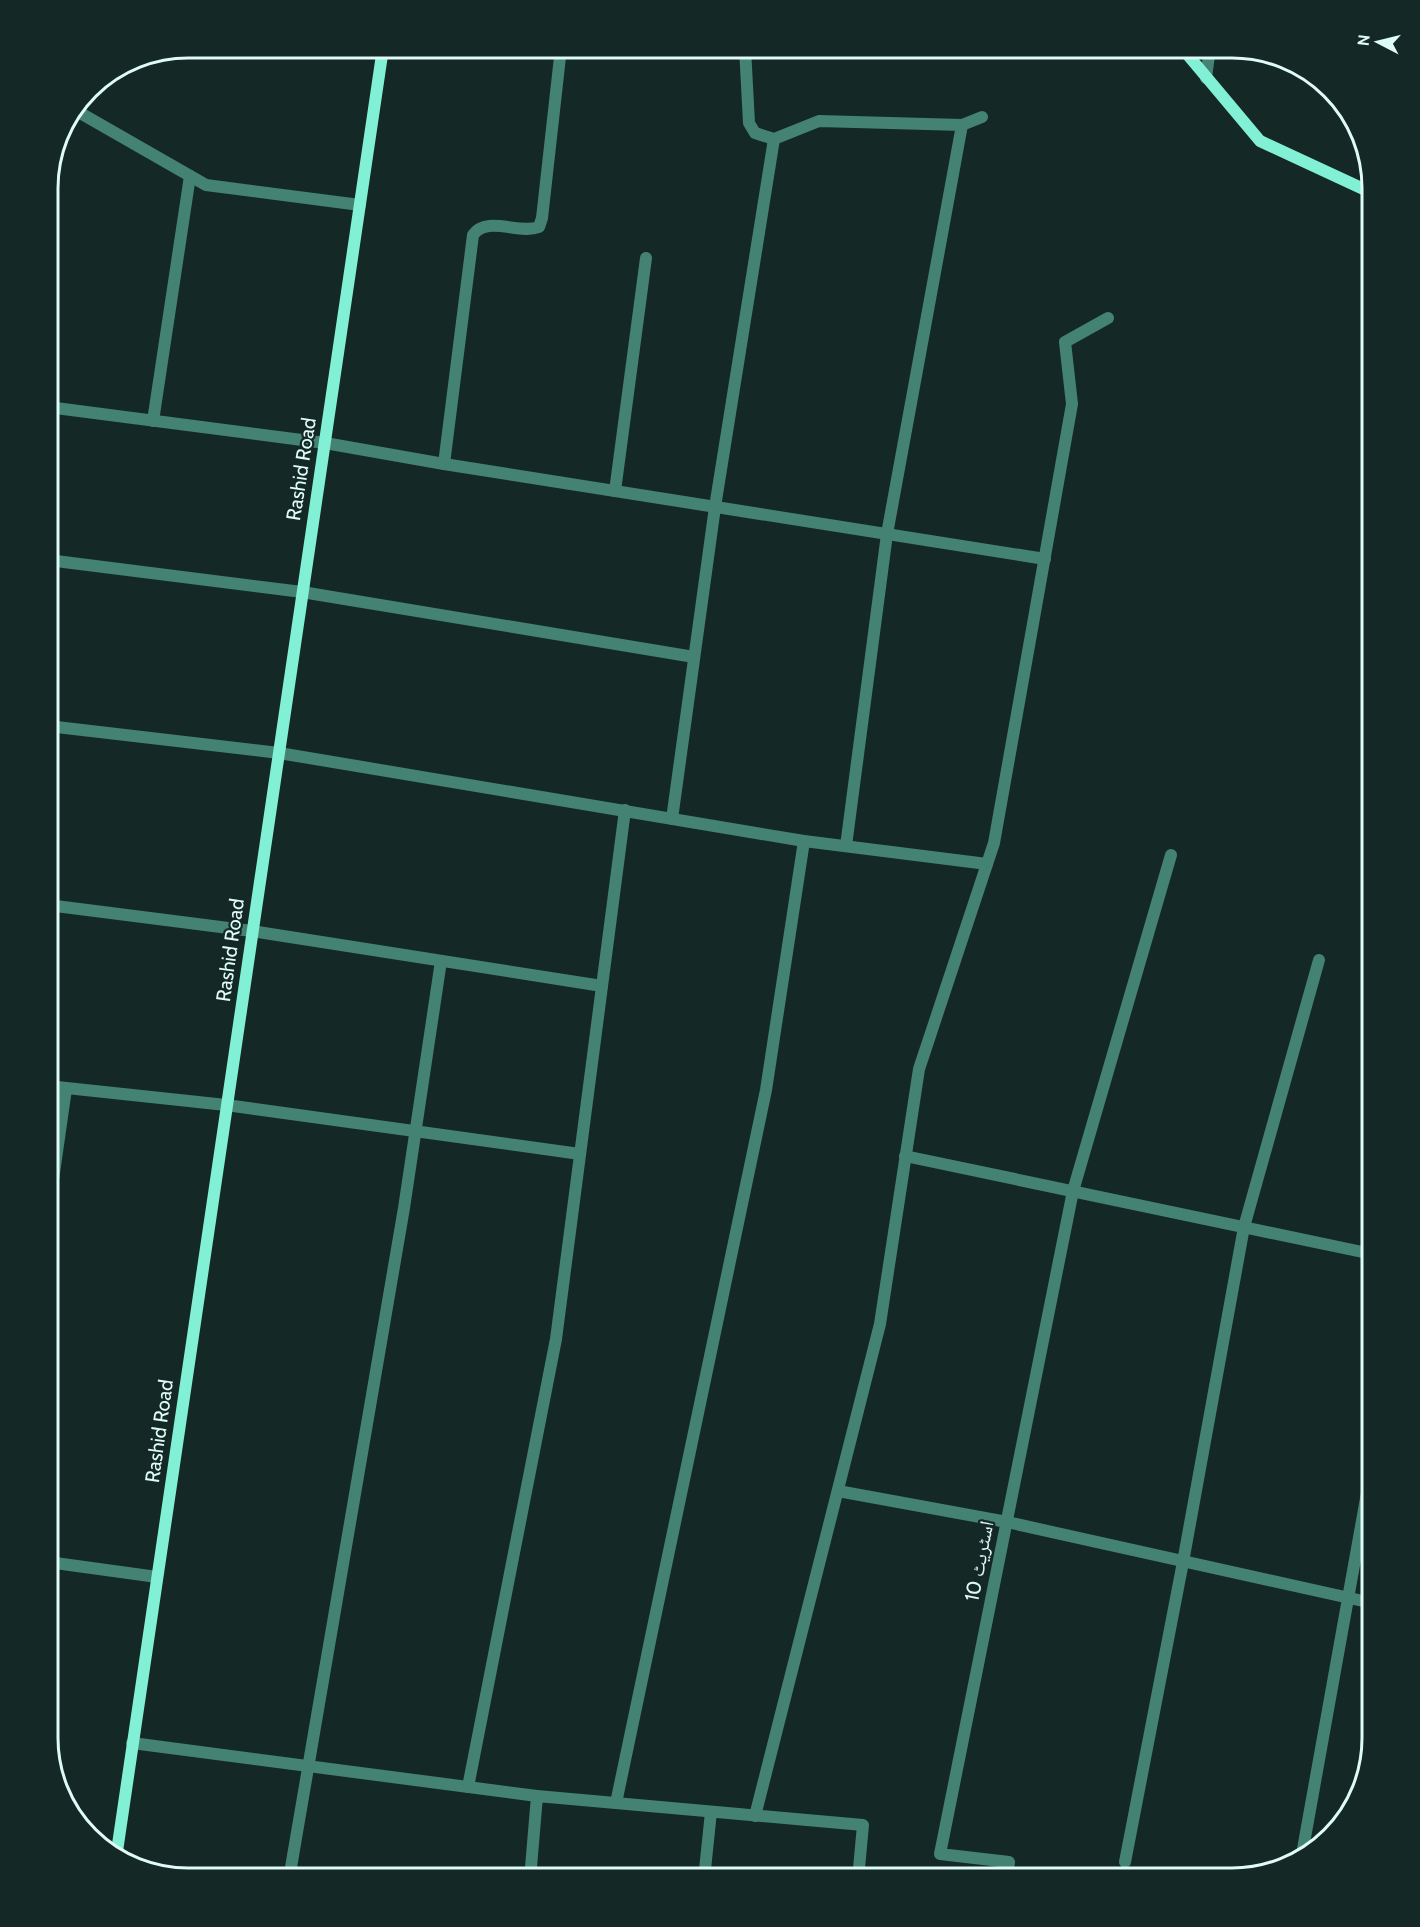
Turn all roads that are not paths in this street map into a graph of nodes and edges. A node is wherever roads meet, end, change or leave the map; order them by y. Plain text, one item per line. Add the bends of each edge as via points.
1 (381, 59) edge
2 (560, 59) edge
3 (746, 59) edge
4 (1191, 59) edge
5 (1209, 59) edge
6 (1206, 78) junction
7 (82, 114) edge
8 (982, 117) dead end
9 (962, 125) junction
10 (774, 139) junction
11 (190, 176) junction
12 (1362, 188) edge
13 (360, 205) junction
14 (646, 258) dead end
15 (1108, 318) dead end
16 (59, 409) edge
17 (153, 422) junction
18 (325, 443) junction
19 (444, 464) junction
20 (615, 491) junction
21 (715, 507) junction
22 (887, 534) junction
23 (1045, 559) junction
24 (59, 561) edge
25 (302, 592) junction
26 (694, 657) junction
27 (59, 727) edge
28 (279, 753) junction
29 (626, 810) junction
30 (672, 819) junction
31 (804, 841) junction
32 (846, 846) junction
33 (1171, 855) dead end
34 (987, 864) junction
35 (59, 906) edge
36 (252, 931) junction
37 (1319, 960) dead end
38 (441, 961) junction
39 (602, 986) junction
40 (58, 1088) edge
41 (66, 1089) junction
42 (226, 1105) junction
43 (416, 1132) junction
44 (58, 1142) edge
45 (580, 1154) junction
46 (905, 1156) junction
47 (1073, 1191) junction
48 (1244, 1227) junction
49 (1362, 1252) edge
50 (838, 1491) junction
51 (1006, 1522) junction
52 (1362, 1523) edge
53 (1183, 1562) junction
54 (58, 1563) edge
55 (157, 1577) junction
56 (1349, 1598) junction
57 (1362, 1601) edge
58 (132, 1743) junction
59 (307, 1765) junction
60 (468, 1787) junction
61 (537, 1796) junction
62 (616, 1803) junction
63 (711, 1812) junction
64 (755, 1816) junction
65 (118, 1847) edge
66 (1303, 1847) edge
67 (1125, 1862) dead end
68 (291, 1868) edge
69 (531, 1868) edge
70 (705, 1868) edge
71 (859, 1869) edge
72 (1008, 1869) edge

1 - 13 main road, Rashid Road
2 - 19 street via 538,227 530,230 486,226 477,228 473,235
3 - 10 street via 749,123 755,133
4 - 6 main road
5 - 6 street
6 - 12 main road via 1260,141
7 - 11 street
8 - 9 street
9 - 10 street via 819,121
9 - 22 street
10 - 21 street
11 - 13 street via 206,186
11 - 17 street
13 - 18 main road, Rashid Road
14 - 20 street
15 - 23 street via 1065,342 1072,404
16 - 17 street
17 - 18 street
18 - 19 street
18 - 25 main road, Rashid Road
19 - 20 street
20 - 21 street
21 - 22 street
21 - 26 street
22 - 23 street
22 - 32 street
23 - 34 street
24 - 25 street
25 - 26 street
25 - 28 main road, Rashid Road
26 - 30 street
27 - 28 street
28 - 29 street
28 - 36 main road, Rashid Road
29 - 30 street
29 - 39 street
30 - 31 street
31 - 32 street
31 - 62 street via 766,1090
32 - 34 street
33 - 47 street, اسٹریٹ 10
34 - 46 street via 919,1069
35 - 36 street
36 - 38 street
36 - 42 main road, Rashid Road
37 - 48 street
38 - 39 street
38 - 43 street
39 - 45 street
40 - 41 street
41 - 42 street
41 - 44 street
42 - 43 street
42 - 55 main road, Rashid Road
43 - 45 street
43 - 59 street
45 - 60 street via 556,1339
46 - 47 street
46 - 50 street via 880,1324
47 - 48 street
47 - 51 street, اسٹریٹ 10
48 - 49 street
48 - 53 street
50 - 51 street
50 - 64 street
51 - 53 street
51 - 72 street, اسٹریٹ 10 via 940,1854 1009,1862
52 - 56 street
53 - 56 street
53 - 67 street
54 - 55 street
55 - 58 main road, Rashid Road
56 - 57 street
56 - 66 street
58 - 59 street
58 - 65 main road, Rashid Road
59 - 60 street
59 - 68 street
60 - 61 street
61 - 62 street
61 - 69 street
62 - 63 street
63 - 64 street
63 - 70 street
64 - 71 street via 863,1825

